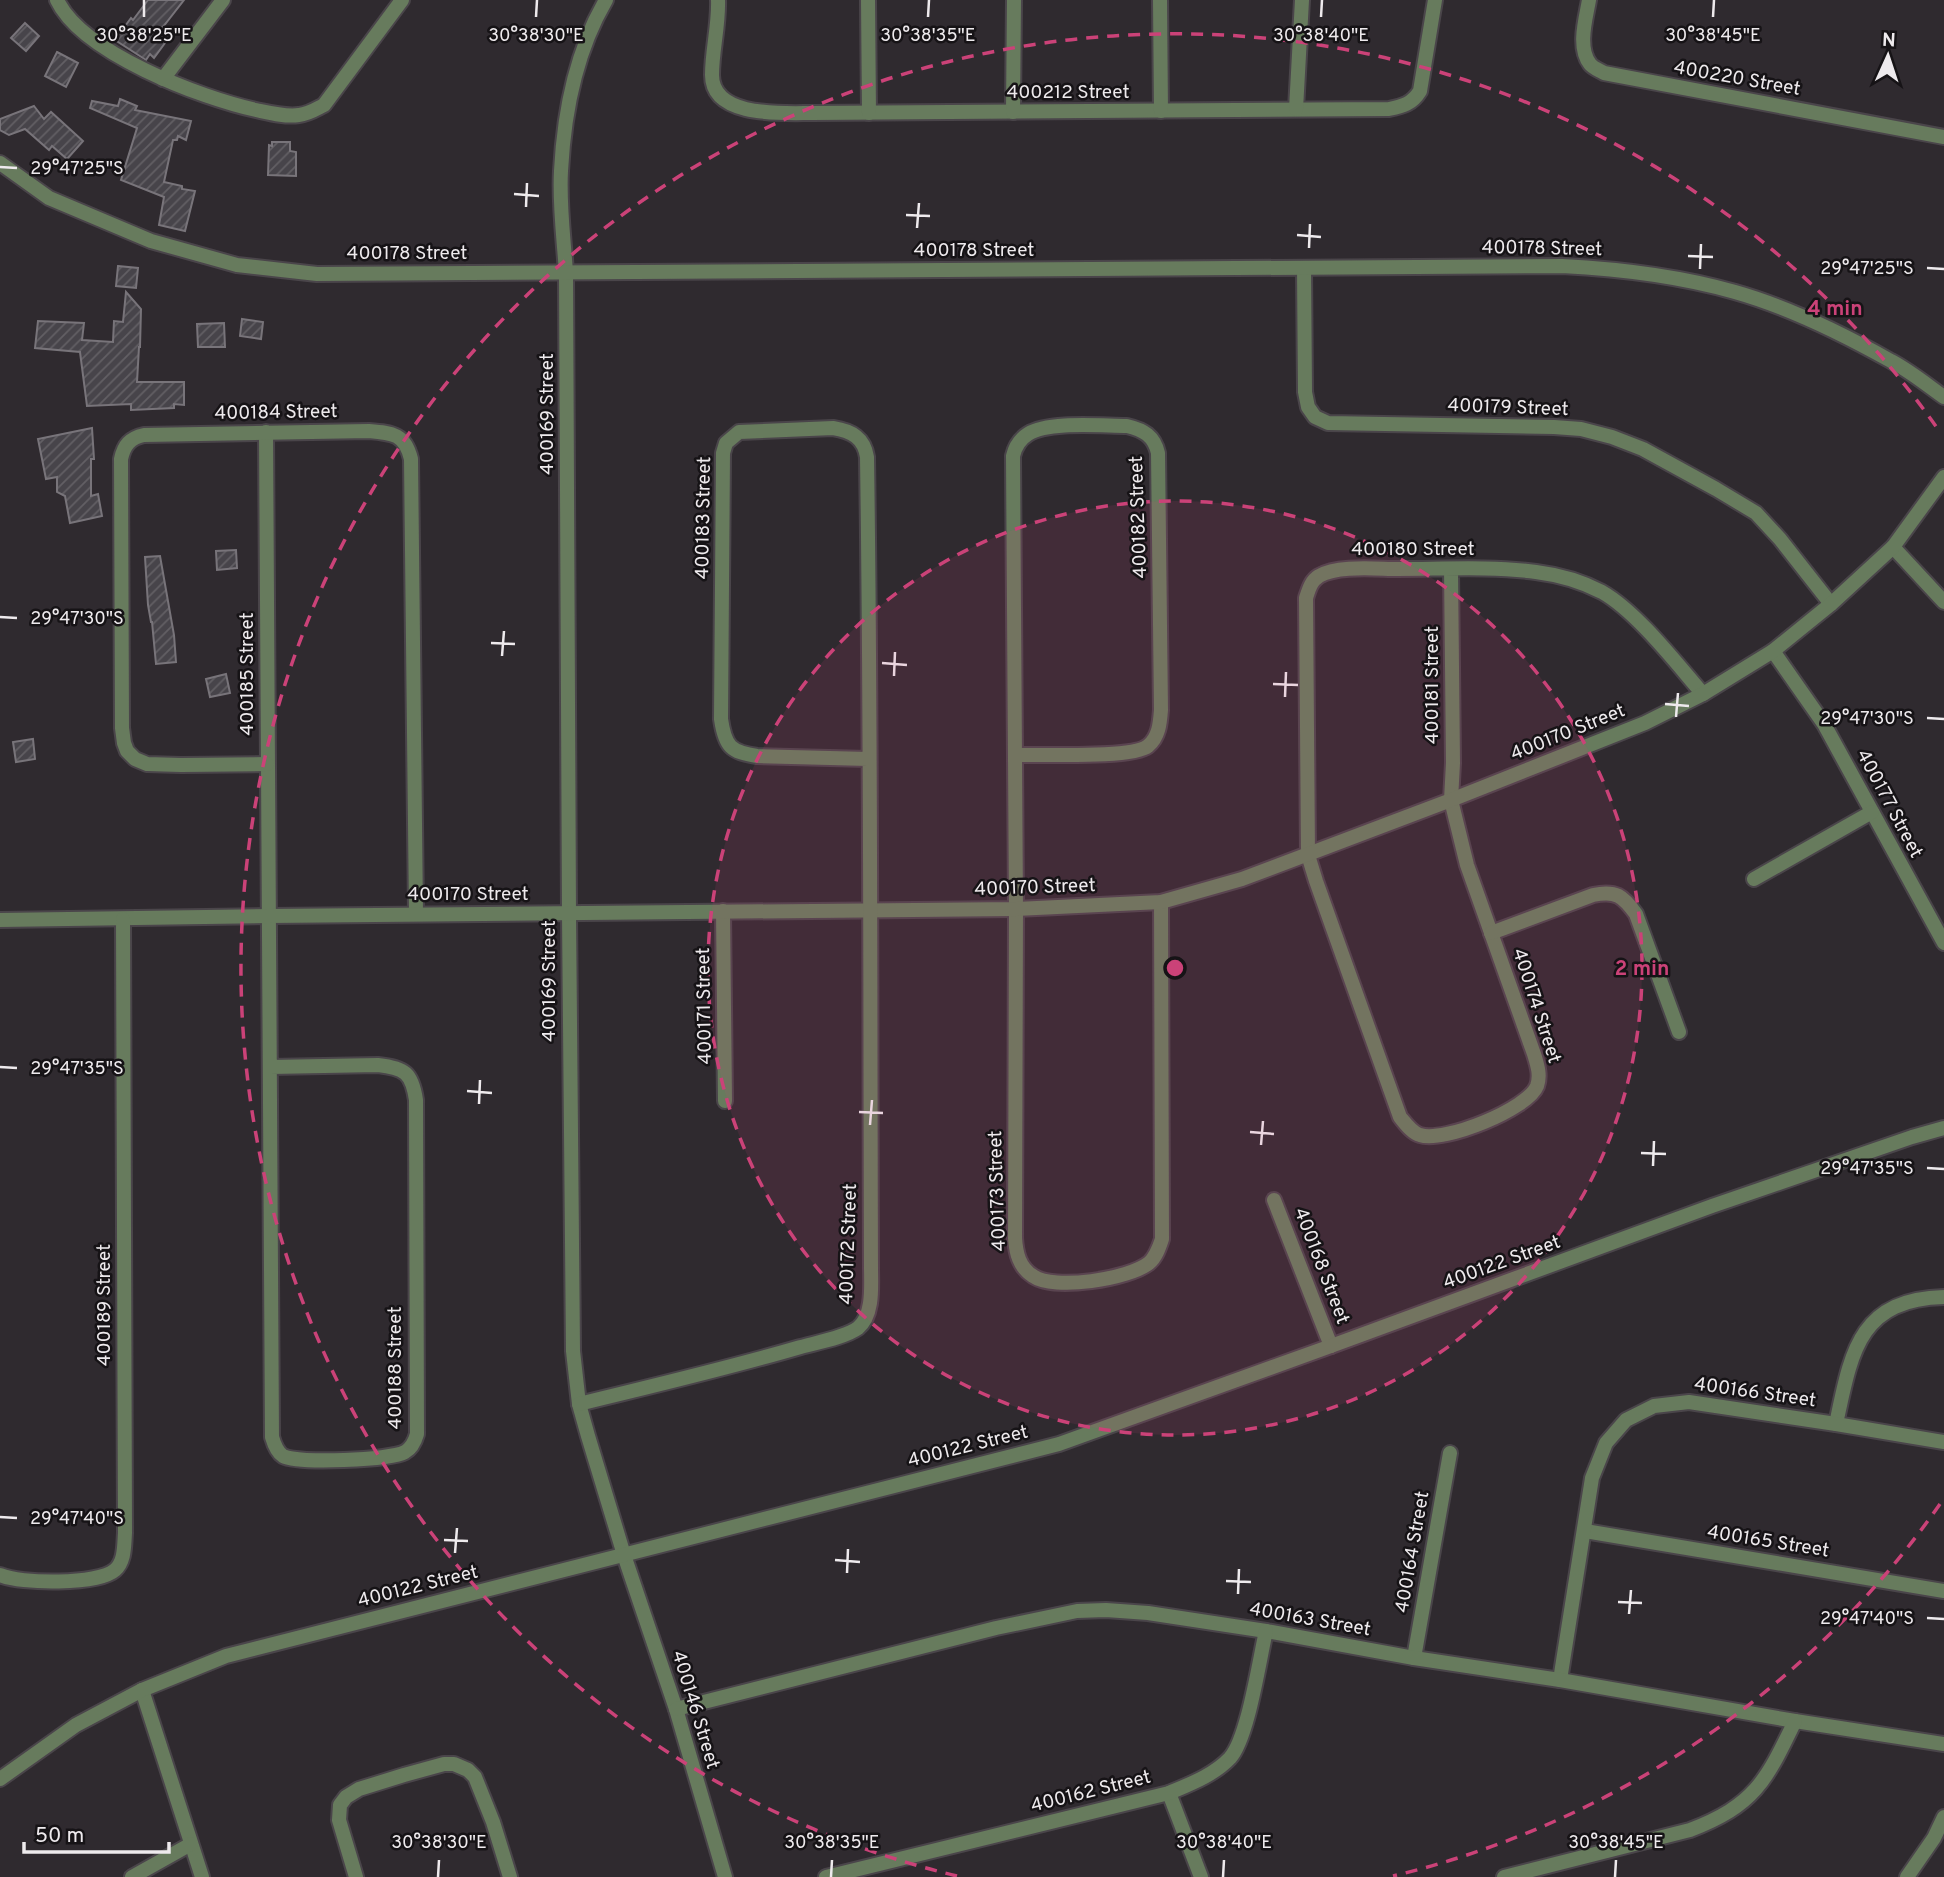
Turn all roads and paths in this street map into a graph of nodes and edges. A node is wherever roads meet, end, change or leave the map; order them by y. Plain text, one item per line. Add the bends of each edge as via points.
1 (57, 0) edge
2 (223, 0) edge
3 (402, 0) edge
4 (606, 0) edge
5 (718, 0) edge
6 (868, 0) edge
7 (1014, 0) edge
8 (1160, 0) edge
9 (1302, 0) edge
10 (1435, 0) edge
11 (1589, 0) edge
12 (163, 79) junction
13 (1296, 109) junction
14 (1161, 111) junction
15 (1013, 112) junction
16 (869, 113) junction
17 (1944, 137) edge
18 (0, 163) edge
19 (1304, 268) junction
20 (566, 274) junction
21 (1944, 397) edge
22 (266, 432) junction
23 (1944, 477) edge
24 (1893, 547) junction
25 (1451, 569) junction
26 (1944, 601) edge
27 (1831, 604) junction
28 (1773, 651) junction
29 (1703, 694) junction
30 (1016, 755) junction
31 (868, 759) junction
32 (267, 764) junction
33 (1451, 800) junction
34 (1872, 813) junction
35 (1308, 855) junction
36 (1754, 879) dead end
37 (1161, 902) junction
38 (1016, 909) junction
39 (723, 911) junction
40 (869, 911) junction
41 (416, 914) junction
42 (569, 914) junction
43 (269, 916) junction
44 (123, 919) junction
45 (0, 920) edge
46 (1491, 933) junction
47 (1944, 943) edge
48 (1679, 1032) dead end
49 (270, 1067) junction
50 (725, 1101) dead end
51 (1944, 1128) edge
52 (1274, 1200) dead end
53 (1944, 1297) edge
54 (1331, 1346) junction
55 (579, 1404) junction
56 (1836, 1424) junction
57 (1944, 1442) edge
58 (1450, 1453) dead end
59 (1585, 1531) junction
60 (624, 1555) junction
61 (0, 1575) edge
62 (1944, 1591) edge
63 (1266, 1632) junction
64 (1414, 1658) junction
65 (1560, 1680) junction
66 (142, 1690) junction
67 (676, 1709) junction
68 (1795, 1721) junction
69 (1944, 1744) edge
70 (0, 1779) edge
71 (1169, 1793) junction
72 (1944, 1817) edge
73 (191, 1844) junction
74 (132, 1877) edge
75 (202, 1877) edge
76 (356, 1877) edge
77 (510, 1877) edge
78 (726, 1877) edge
79 (826, 1877) edge
80 (1201, 1877) edge
81 (1504, 1877) edge
82 (1907, 1877) edge

1 - 12 street via 83,32
2 - 12 street
3 - 12 street via 324,105 312,112 288,115 253,109
4 - 20 street, 400169 Street via 589,33 569,106 561,172
5 - 16 street, 400212 Street via 712,78 722,98 760,112
6 - 16 street
7 - 15 street
8 - 14 street
9 - 13 street
10 - 13 street, 400212 Street via 1415,99 1389,109
11 - 17 street, 400220 Street via 1585,54 1591,66 1604,73
13 - 14 street, 400212 Street
14 - 15 street, 400212 Street
15 - 16 street, 400212 Street
18 - 20 street, 400178 Street via 49,198 151,241 237,265 317,274
19 - 20 street, 400178 Street
19 - 21 street, 400178 Street via 1562,266 1674,278 1737,293 1802,316 1893,361
19 - 27 street, 400179 Street via 1305,392 1315,417 1328,423 1366,425 1554,427 1612,437 1643,449 1756,513
20 - 42 street, 400169 Street
22 - 32 street, 400185 Street
22 - 32 street, 400184 Street via 144,435 134,437 121,459 124,743 135,759 147,764
22 - 41 street, 400184 Street via 369,431 398,436 407,444 411,459
23 - 24 street, 400170 Street
24 - 26 street
24 - 27 street, 400170 Street
25 - 29 street, 400180 Street via 1535,571 1596,589 1637,620
25 - 33 street, 400181 Street
25 - 35 street, 400180 Street via 1341,570 1318,576 1310,585 1306,598
27 - 28 street, 400170 Street
28 - 29 street, 400170 Street
28 - 34 street, 400177 Street via 1824,724
29 - 33 street, 400170 Street via 1645,723
30 - 30 street, 400182 Street via 1015,448 1027,434 1042,428 1139,429 1155,442 1158,453 1160,725 1151,744 1124,754
30 - 38 street, 400182 Street
31 - 31 street, 400183 Street via 865,447 854,434 833,428 739,432 726,443 723,453 723,731 740,753
31 - 40 street, 400183 Street
32 - 43 street, 400185 Street
33 - 35 street, 400170 Street
33 - 46 street, 400174 Street
34 - 36 street
34 - 47 street, 400177 Street
35 - 37 street, 400170 Street
35 - 46 street, 400174 Street via 1400,1117 1420,1135 1434,1136 1483,1123 1529,1098 1537,1087 1536,1061
37 - 38 street, 400170 Street
37 - 38 street, 400173 Street via 1162,1239 1150,1262 1135,1271 1078,1282 1034,1278 1016,1254
38 - 40 street, 400170 Street
39 - 40 street, 400170 Street
39 - 42 street, 400170 Street
39 - 50 street, 400171 Street
40 - 55 street, 400172 Street via 871,1267 866,1318 842,1334
41 - 42 street, 400170 Street
41 - 43 street, 400170 Street
42 - 55 street, 400169 Street via 573,1351
43 - 44 street, 400170 Street
43 - 49 street, 400188 Street
44 - 45 street, 400170 Street
44 - 61 street, 400189 Street via 124,1552 121,1562 106,1576 85,1580 34,1581
46 - 48 street via 1592,895 1618,895 1636,914
49 - 49 street, 400188 Street via 274,1445 283,1456 299,1460 405,1452 416,1434 414,1086 401,1069 378,1065
51 - 54 street, 400122 Street via 1712,1206
52 - 54 street, 400168 Street
53 - 56 street via 1904,1304 1870,1324 1853,1357
54 - 60 street, 400122 Street via 1059,1444
55 - 60 street, 400169 Street
56 - 57 street, 400166 Street
56 - 59 street, 400166 Street via 1689,1402 1654,1406 1626,1420 1606,1443 1592,1478
58 - 64 street, 400164 Street
59 - 62 street, 400165 Street
59 - 65 street, 400166 Street
60 - 66 street, 400122 Street via 226,1656
60 - 67 street, 400146 Street
63 - 64 street, 400163 Street
63 - 67 street, 400163 Street via 1148,1613 1077,1611
63 - 71 street, 400162 Street via 1242,1736 1232,1756 1214,1772
64 - 65 street, 400163 Street
65 - 68 street, 400163 Street
66 - 70 street, 400122 Street via 76,1725
66 - 73 street
67 - 78 street, 400146 Street
68 - 69 street, 400163 Street
68 - 81 street via 1763,1782 1742,1804 1715,1820
71 - 79 street, 400162 Street
71 - 80 street
72 - 82 street
73 - 74 street
73 - 75 street
76 - 77 street via 339,1820 346,1797 393,1778 454,1763 475,1777

